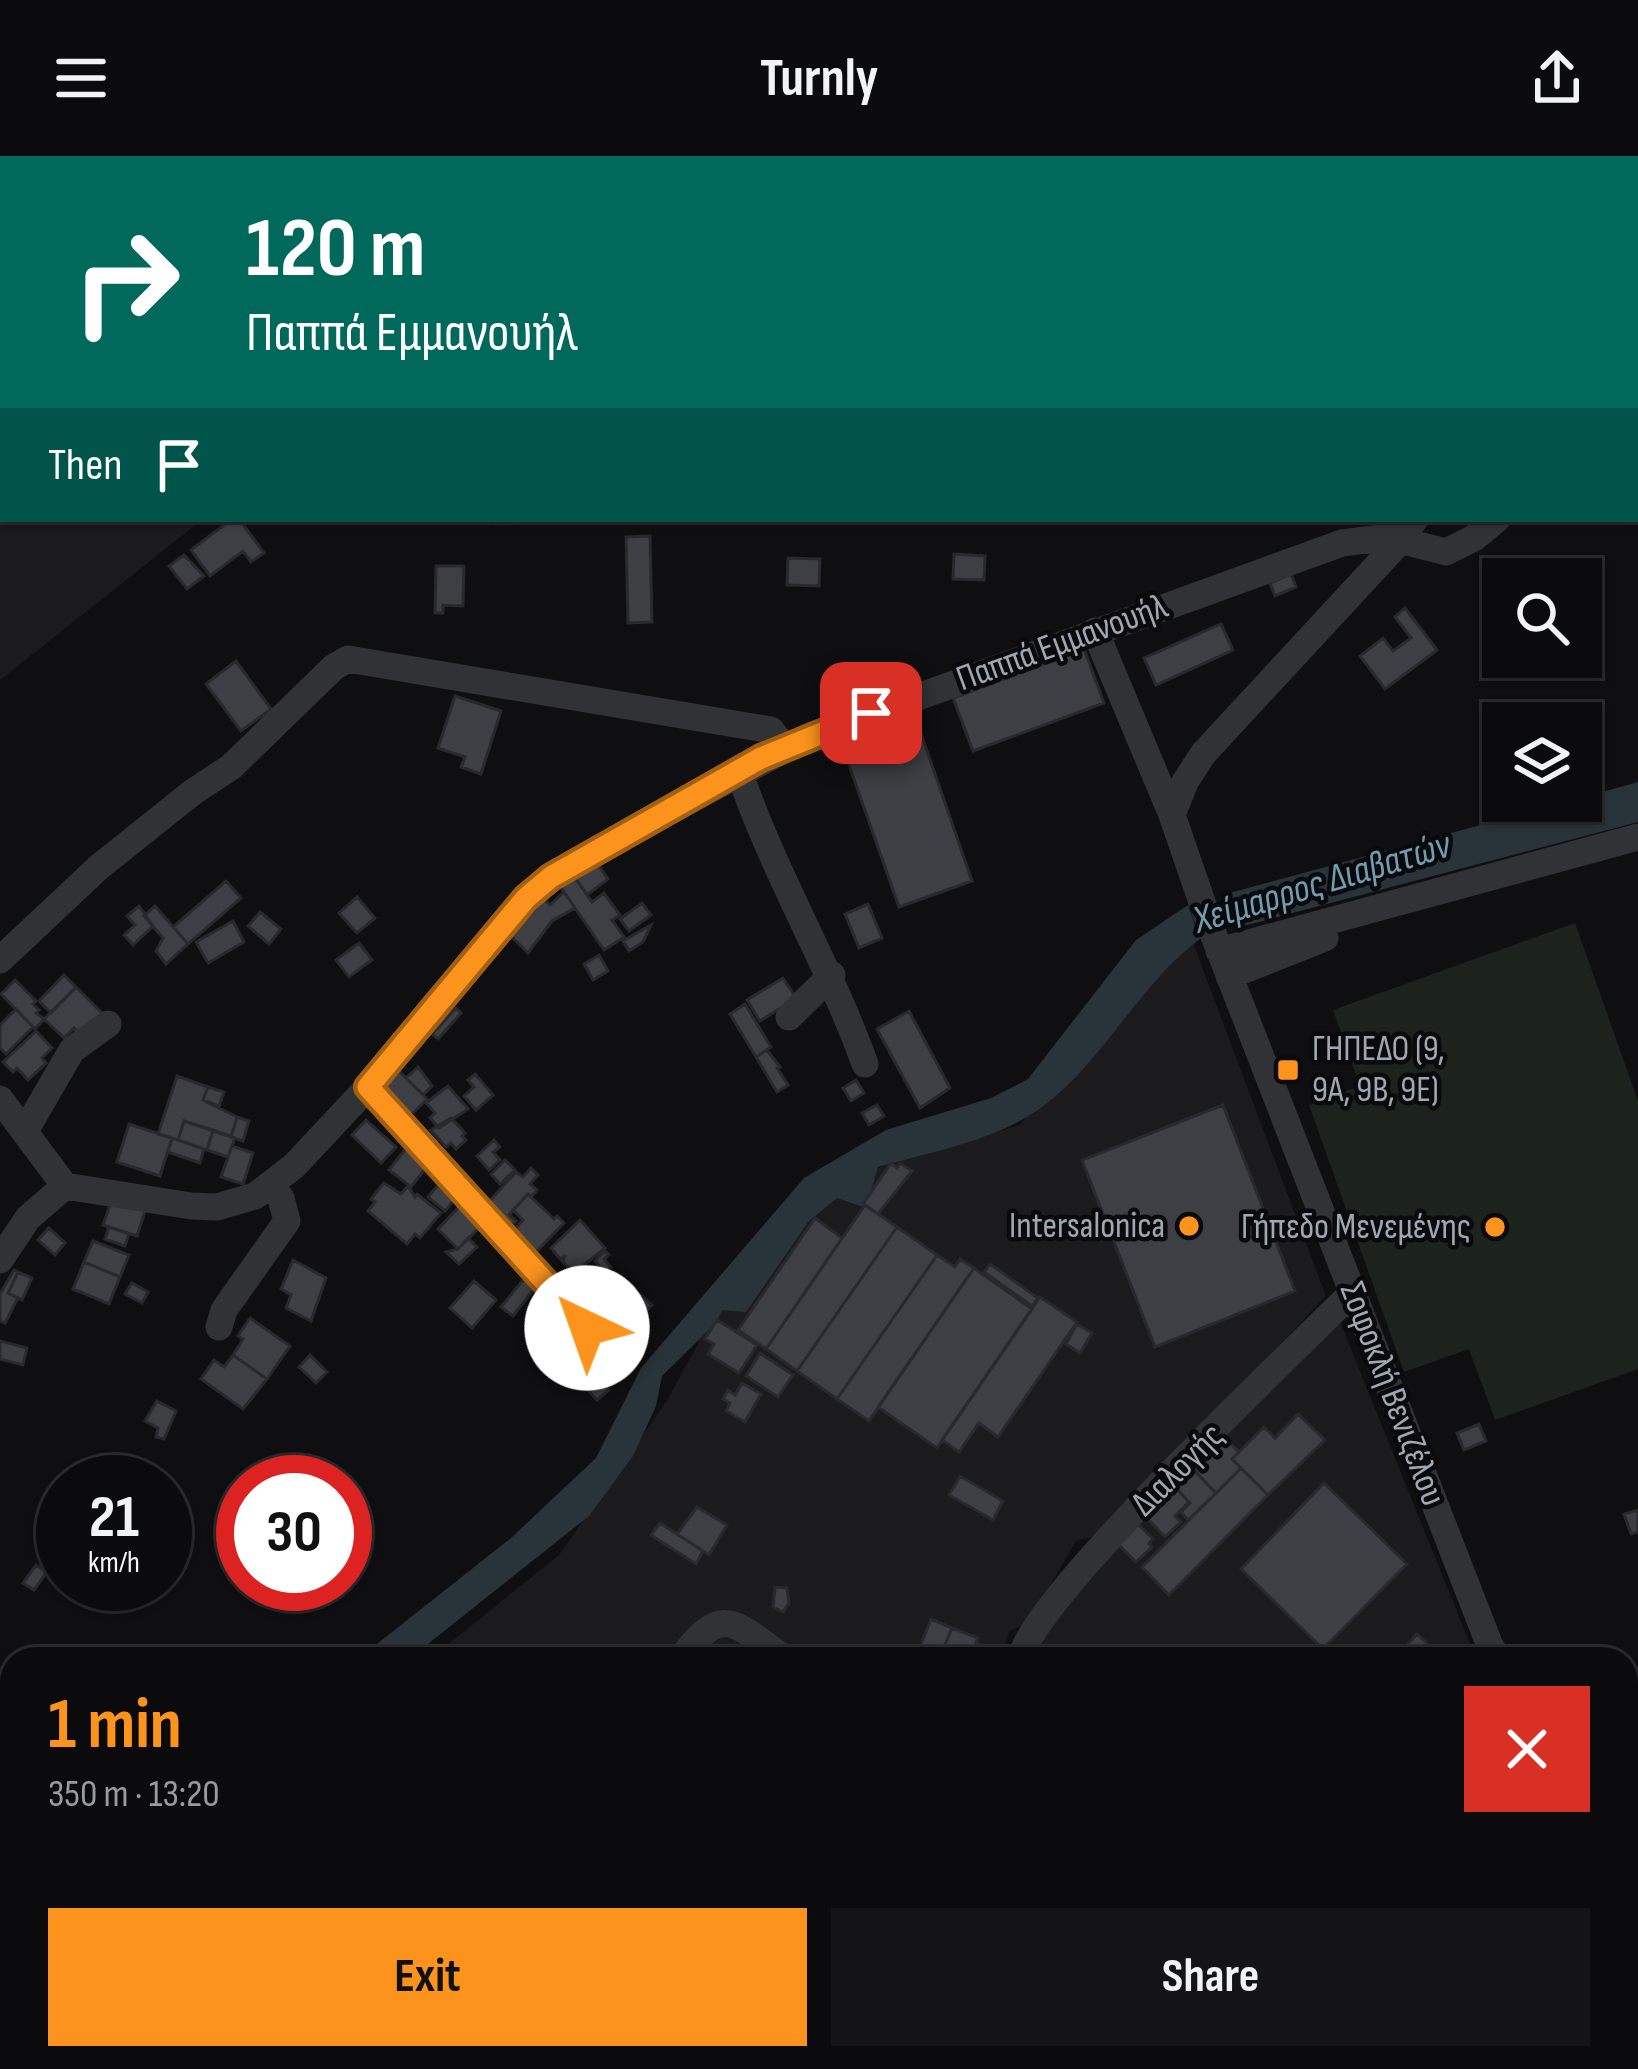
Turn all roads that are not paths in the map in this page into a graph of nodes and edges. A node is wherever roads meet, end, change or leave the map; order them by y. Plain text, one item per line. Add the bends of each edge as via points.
1 (1493, 522) edge
2 (1408, 530) edge
3 (1095, 631) junction
4 (784, 747) junction
5 (739, 771) junction
6 (1172, 815) junction
7 (1638, 837) edge
8 (1638, 852) edge
9 (1220, 953) junction
10 (0, 960) edge
11 (1270, 962) junction
12 (832, 975) junction
13 (789, 1017) dead end
14 (108, 1024) dead end
15 (1252, 1036) junction
16 (865, 1064) dead end
17 (368, 1087) junction
18 (0, 1100) edge
19 (25, 1131) junction
20 (65, 1186) junction
21 (269, 1186) junction
22 (0, 1260) edge
23 (1352, 1293) junction
24 (219, 1328) dead end
25 (587, 1328) dead end
26 (690, 1647) edge
27 (768, 1647) edge
28 (1024, 1647) edge
29 (1491, 1647) edge

1 - 2 street, Παππά Εμμανουήλ via 1446,552
2 - 3 street, Παππά Εμμανουήλ via 1342,543
2 - 6 street via 1203,754
3 - 4 street, Παππά Εμμανουήλ
3 - 6 street, Σοφοκλή Βενιζέλου
4 - 5 street, Παππά Εμμανουήλ
4 - 10 street via 772,730 348,659
5 - 12 street
5 - 17 street, Παππά Εμμανουήλ via 541,884
6 - 9 street, Σοφοκλή Βενιζέλου
7 - 9 street
8 - 11 street via 1303,944
9 - 11 street
9 - 15 street, Σοφοκλή Βενιζέλου
11 - 15 street
12 - 13 street
12 - 16 street
14 - 19 street via 72,1050
15 - 23 street, Σοφοκλή Βενιζέλου
17 - 21 street, Παππά Εμμανουήλ
17 - 25 street
18 - 19 street
19 - 20 street
20 - 21 street, Παππά Εμμανουήλ via 217,1207
20 - 22 street via 28,1218
21 - 24 street via 287,1221
23 - 28 street, Διαλογής via 1065,1586
23 - 29 street, Σοφοκλή Βενιζέλου
26 - 27 street via 721,1622

